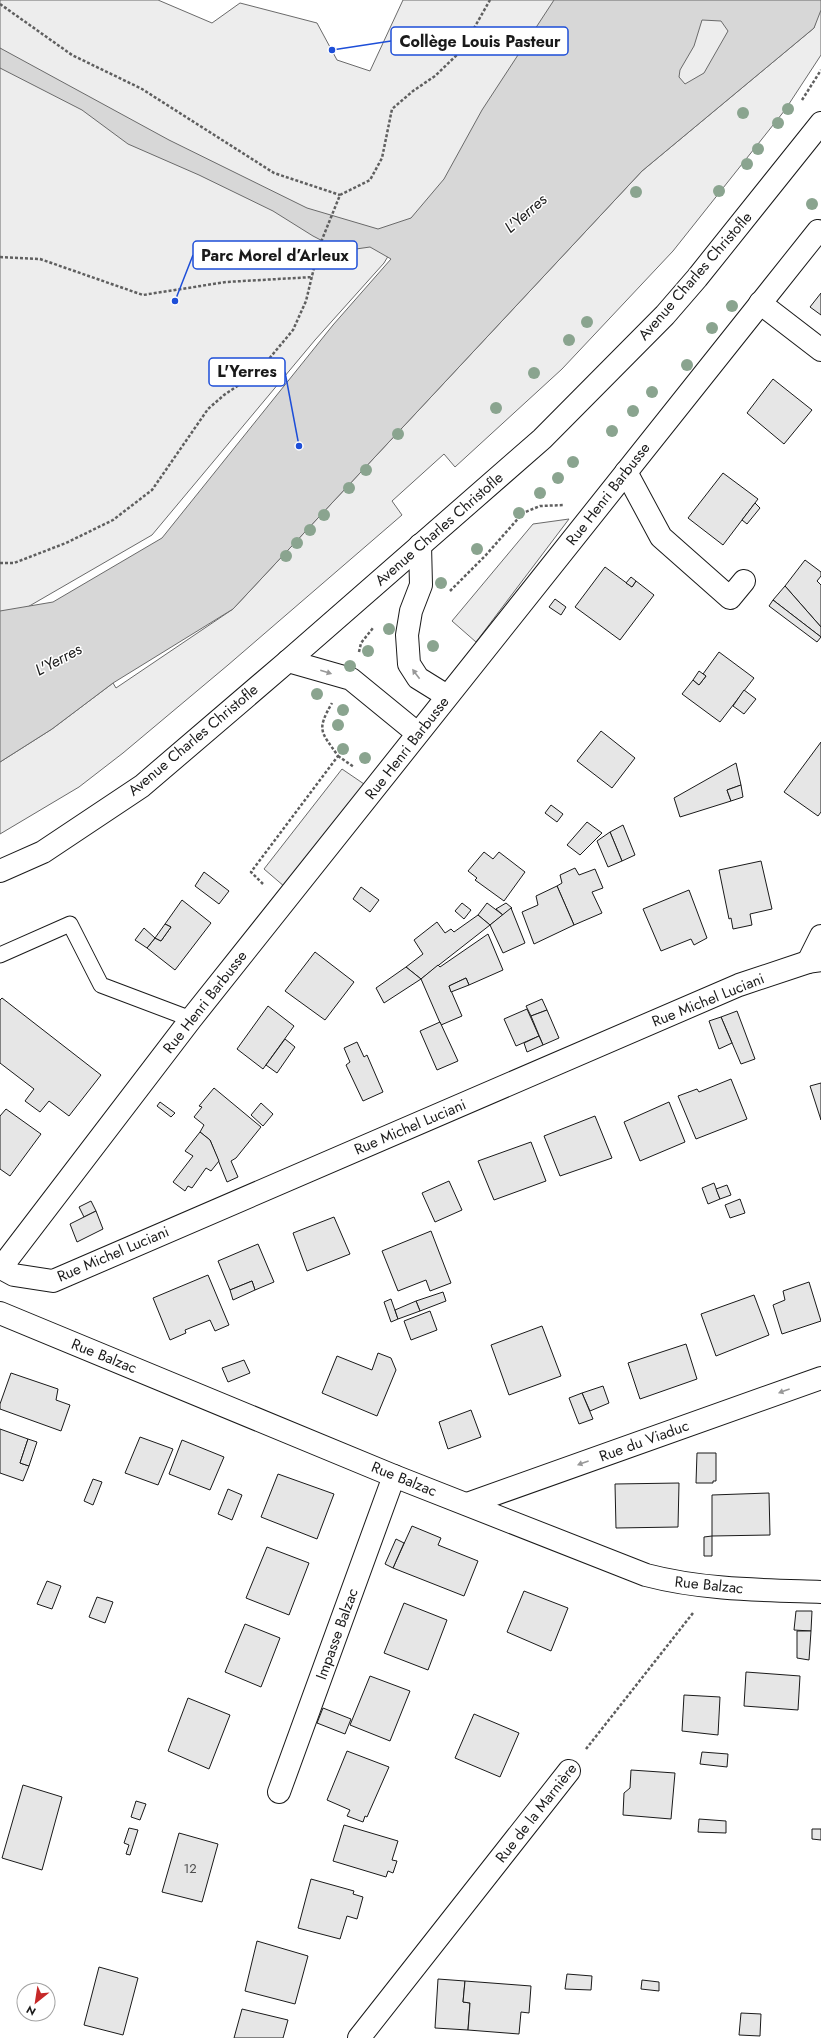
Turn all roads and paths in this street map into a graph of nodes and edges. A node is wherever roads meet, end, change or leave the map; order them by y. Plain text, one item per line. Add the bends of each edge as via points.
1 (490, 0) edge
2 (0, 4) edge
3 (821, 70) edge
4 (801, 102) dead end
5 (821, 123) edge
6 (340, 195) junction
7 (818, 231) dead end
8 (0, 257) edge
9 (313, 277) junction
10 (760, 302) junction
11 (821, 350) edge
12 (626, 472) junction
13 (589, 518) junction
14 (420, 545) junction
15 (0, 563) edge
16 (744, 581) dead end
17 (411, 611) junction
18 (374, 626) dead end
19 (288, 661) junction
20 (352, 679) junction
21 (447, 696) junction
22 (417, 733) junction
23 (0, 871) edge
24 (266, 886) dead end
25 (821, 936) edge
26 (0, 954) edge
27 (815, 961) edge
28 (191, 1019) junction
29 (0, 1268) edge
30 (0, 1313) edge
31 (821, 1378) edge
32 (394, 1476) junction
33 (466, 1504) junction
34 (713, 1587) junction
35 (821, 1592) edge
36 (569, 1770) joint
37 (280, 1792) dead end
38 (359, 2038) edge

1 - 6 path via 461,51 435,76 392,109 382,158 370,180
2 - 6 path via 72,55 142,89 274,173
3 - 4 path
5 - 14 street, Avenue Charles Christofle via 665,315 542,439
6 - 9 path via 319,247
7 - 10 street, Rue Henri Barbusse
8 - 9 path via 40,259 143,295 226,282
9 - 15 path via 293,330 258,372 208,409 152,490 113,520 66,543 14,563
10 - 11 street
10 - 12 street, Rue Henri Barbusse
12 - 13 street, Rue Henri Barbusse
12 - 16 street via 661,537 730,598
13 - 17 path via 561,504 540,506 523,513 486,555 430,611
13 - 21 street, Rue Henri Barbusse
14 - 17 street via 421,586
14 - 19 street, Avenue Charles Christofle
21 -> 17 street via 418,678 409,664 407,635
18 - 20 path via 361,643
19 -> 20 street
19 - 23 street, Avenue Charles Christofle via 142,786 43,852
20 - 22 street
20 - 24 path via 333,701 321,721 322,732 338,756 251,872
21 - 22 street, Rue Henri Barbusse
22 - 28 street, Rue Henri Barbusse
25 - 27 street
26 - 28 lane via 70,924 101,985
27 - 29 street, Rue Michel Luciani via 739,985 53,1281 14,1275
28 - 29 street, Rue Henri Barbusse
30 - 32 street, Rue Balzac
31 -> 33 street, Rue du Viaduc
32 - 33 street, Rue Balzac
32 - 37 street, Impasse Balzac
33 - 34 street, Rue Balzac via 646,1575 677,1583
34 - 35 street, Rue Balzac
34 - 36 path, Rue de la Marnière
36 - 38 street, Rue de la Marnière

